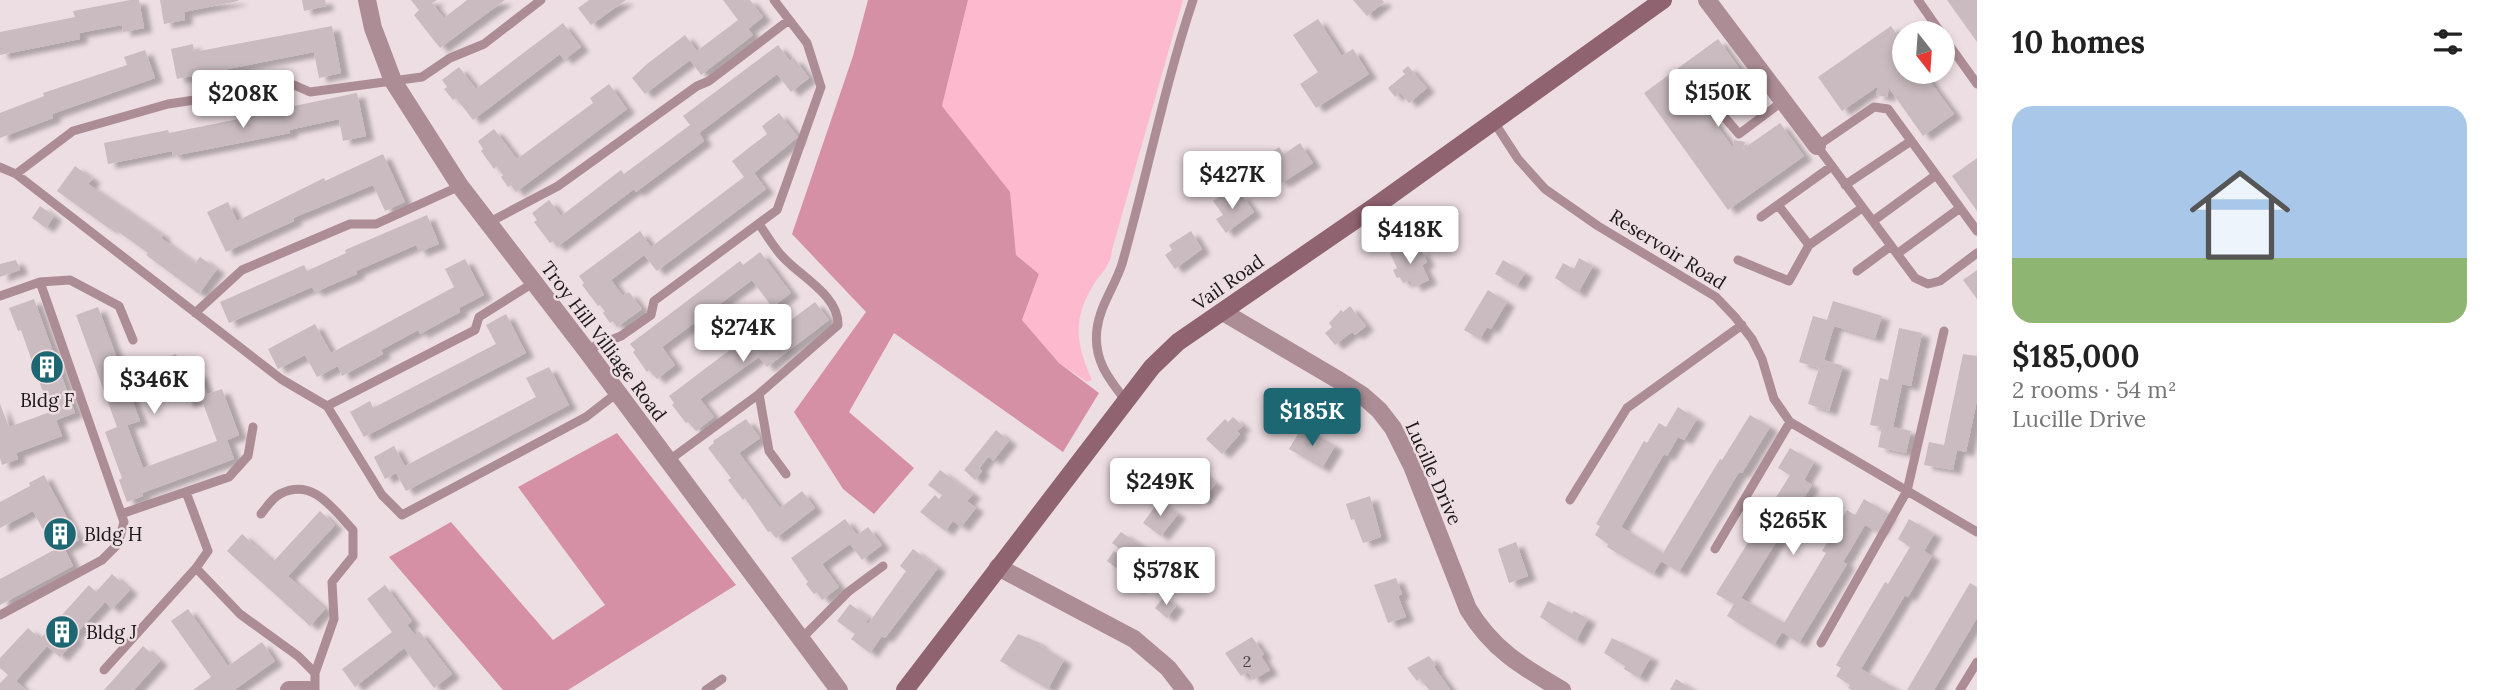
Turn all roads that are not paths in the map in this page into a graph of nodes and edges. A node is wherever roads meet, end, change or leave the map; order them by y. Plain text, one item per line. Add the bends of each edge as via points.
1 (367, 0) edge
2 (541, 0) edge
3 (774, 0) edge
4 (1193, 0) edge
5 (1663, 0) edge
6 (1707, 0) edge
7 (1918, 0) edge
8 (789, 20) junction
9 (1933, 21) edge
10 (1955, 53) edge
11 (1760, 72) junction
12 (393, 81) junction
13 (1977, 84) edge
14 (1783, 101) junction
15 (1494, 122) junction
16 (1911, 141) junction
17 (1816, 146) junction
18 (1832, 166) junction
19 (0, 167) edge
20 (16, 174) junction
21 (1936, 175) junction
22 (1845, 185) junction
23 (460, 186) junction
24 (1778, 205) junction
25 (1862, 208) junction
26 (1960, 208) junction
27 (1761, 218) dead end
28 (1873, 221) junction
29 (488, 223) junction
30 (759, 224) junction
31 (1977, 231) edge
32 (1809, 245) junction
33 (1894, 250) junction
34 (1977, 253) edge
35 (1738, 260) dead end
36 (1857, 271) dead end
37 (40, 282) junction
38 (533, 283) junction
39 (0, 296) edge
40 (1223, 312) junction
41 (195, 313) junction
42 (1742, 325) junction
43 (1944, 331) dead end
44 (133, 340) dead end
45 (586, 350) junction
46 (617, 393) junction
47 (759, 394) junction
48 (1126, 401) junction
49 (327, 406) junction
50 (1790, 422) junction
51 (253, 427) dead end
52 (668, 461) junction
53 (786, 474) dead end
54 (1907, 491) junction
55 (186, 492) junction
56 (1570, 500) dead end
57 (121, 514) junction
58 (261, 514) dead end
59 (1977, 531) edge
60 (1715, 549) dead end
61 (883, 566) dead end
62 (998, 567) junction
63 (196, 568) junction
64 (0, 614) edge
65 (801, 639) junction
66 (1821, 643) dead end
67 (1977, 662) edge
68 (104, 670) dead end
69 (722, 680) dead end
70 (312, 682) edge
71 (289, 690) edge
72 (315, 690) edge
73 (705, 690) edge
74 (839, 690) edge
75 (905, 690) edge
76 (1185, 690) edge
77 (1562, 690) edge
78 (1960, 690) edge

1 - 12 street, Troy Hill Villiage Road
2 - 12 lane via 484,44 450,58 422,77
3 - 8 lane
4 - 48 lane via 1121,267 1097,329 1103,372
5 - 15 street, Vail Road
6 - 11 street
7 - 9 lane
8 - 29 lane via 558,186
8 - 30 lane via 807,43 821,87 777,210
10 - 13 lane
11 - 14 street
11 - 14 lane via 1721,102 1720,112 1739,134
12 - 20 lane via 310,92 294,85 168,104 73,131
12 - 23 street, Troy Hill Villiage Road
14 - 17 street
15 - 40 street, Vail Road
15 - 42 lane, Reservoir Road via 1545,189 1716,297
16 - 17 lane via 1888,108 1874,107
16 - 21 lane
16 - 22 lane
17 - 18 lane
18 - 22 lane
18 - 24 lane
19 - 20 lane
20 - 41 lane
21 - 26 lane
21 - 28 lane
22 - 25 lane
23 - 29 street, Troy Hill Villiage Road
23 - 41 lane via 376,224 350,224 242,270
24 - 27 lane
24 - 32 lane
25 - 28 lane
25 - 32 lane
26 - 31 lane
26 - 33 lane
28 - 33 lane
29 - 38 street, Troy Hill Villiage Road
30 - 45 lane via 654,301 651,315 621,336
30 - 47 lane via 781,255 825,296 838,314 838,325
32 - 35 lane via 1788,281
33 - 34 lane via 1915,278 1928,284 1940,281
33 - 36 lane
37 - 39 lane
37 - 44 lane via 70,280 119,306
37 - 57 lane
38 - 45 street, Troy Hill Villiage Road
38 - 49 lane via 480,317 475,330
40 - 48 street, Vail Road via 1178,342
40 - 77 street, Lucille Drive via 1340,381 1379,410 1412,466 1459,589 1480,628 1511,660
41 - 49 lane via 281,379
42 - 50 lane, Reservoir Road via 1762,359 1774,399
42 - 56 lane via 1627,408
43 - 54 lane
45 - 46 street, Troy Hill Villiage Road
46 - 49 lane via 586,417 402,515 382,495
46 - 52 street, Troy Hill Villiage Road
47 - 52 lane
47 - 53 lane via 769,451
48 - 62 street, Vail Road
50 - 54 lane, Reservoir Road
50 - 60 lane
51 - 55 lane via 248,456 229,477
52 - 65 street, Troy Hill Villiage Road
54 - 59 lane, Reservoir Road
54 - 66 lane
55 - 57 lane
55 - 63 lane via 208,551
57 - 64 lane via 124,522 118,544 102,560
58 - 70 lane via 279,494 304,488 317,492 353,530 353,556 332,582 334,619
61 - 65 lane via 848,592
62 - 75 street, Vail Road
62 - 76 street via 1134,639 1168,668
63 - 68 lane
63 - 70 lane via 240,614 298,656
65 - 74 street, Troy Hill Villiage Road
67 - 78 lane
69 - 73 lane
70 - 71 street
70 - 72 lane

